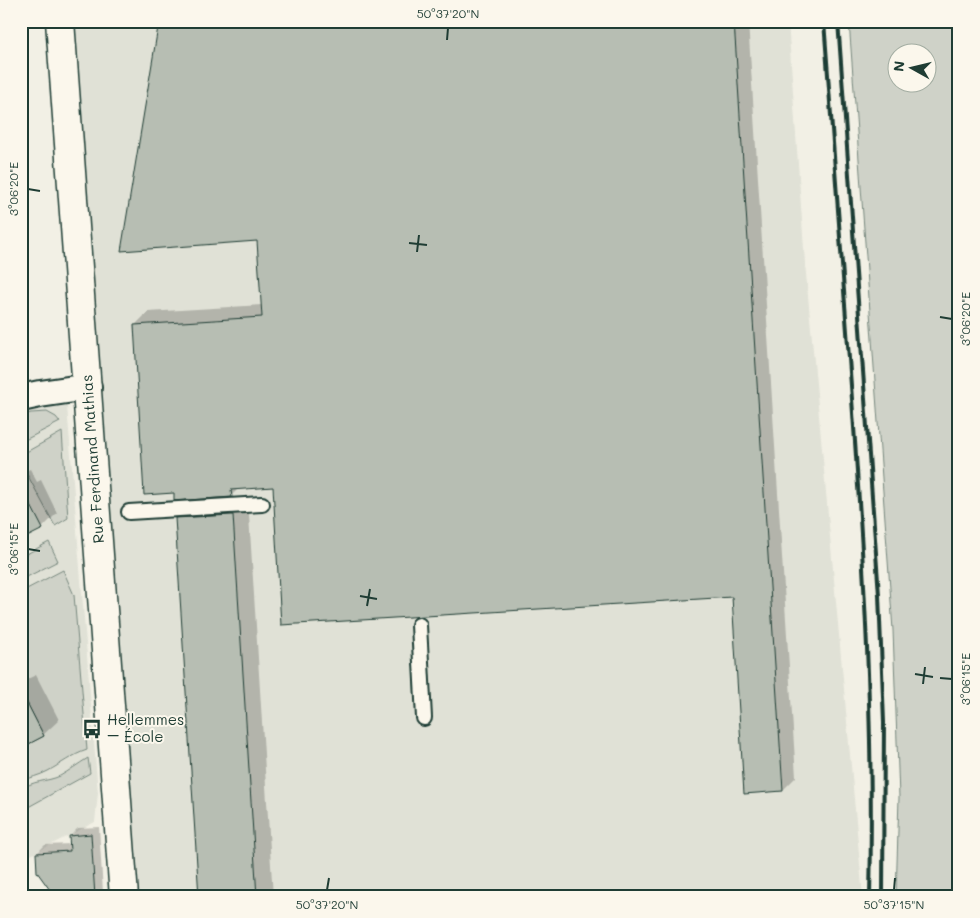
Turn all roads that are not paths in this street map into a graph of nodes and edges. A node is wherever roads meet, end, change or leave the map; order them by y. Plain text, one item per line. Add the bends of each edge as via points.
1 (60, 21) edge
2 (88, 387) junction
3 (21, 398) edge
4 (262, 504) dead end
5 (129, 512) dead end
6 (419, 625) dead end
7 (424, 718) dead end
8 (124, 897) edge

1 - 2 street, Rue Ferdinand Mathias
2 - 3 street
2 - 8 street, Rue Ferdinand Mathias
4 - 5 lane
6 - 7 lane

